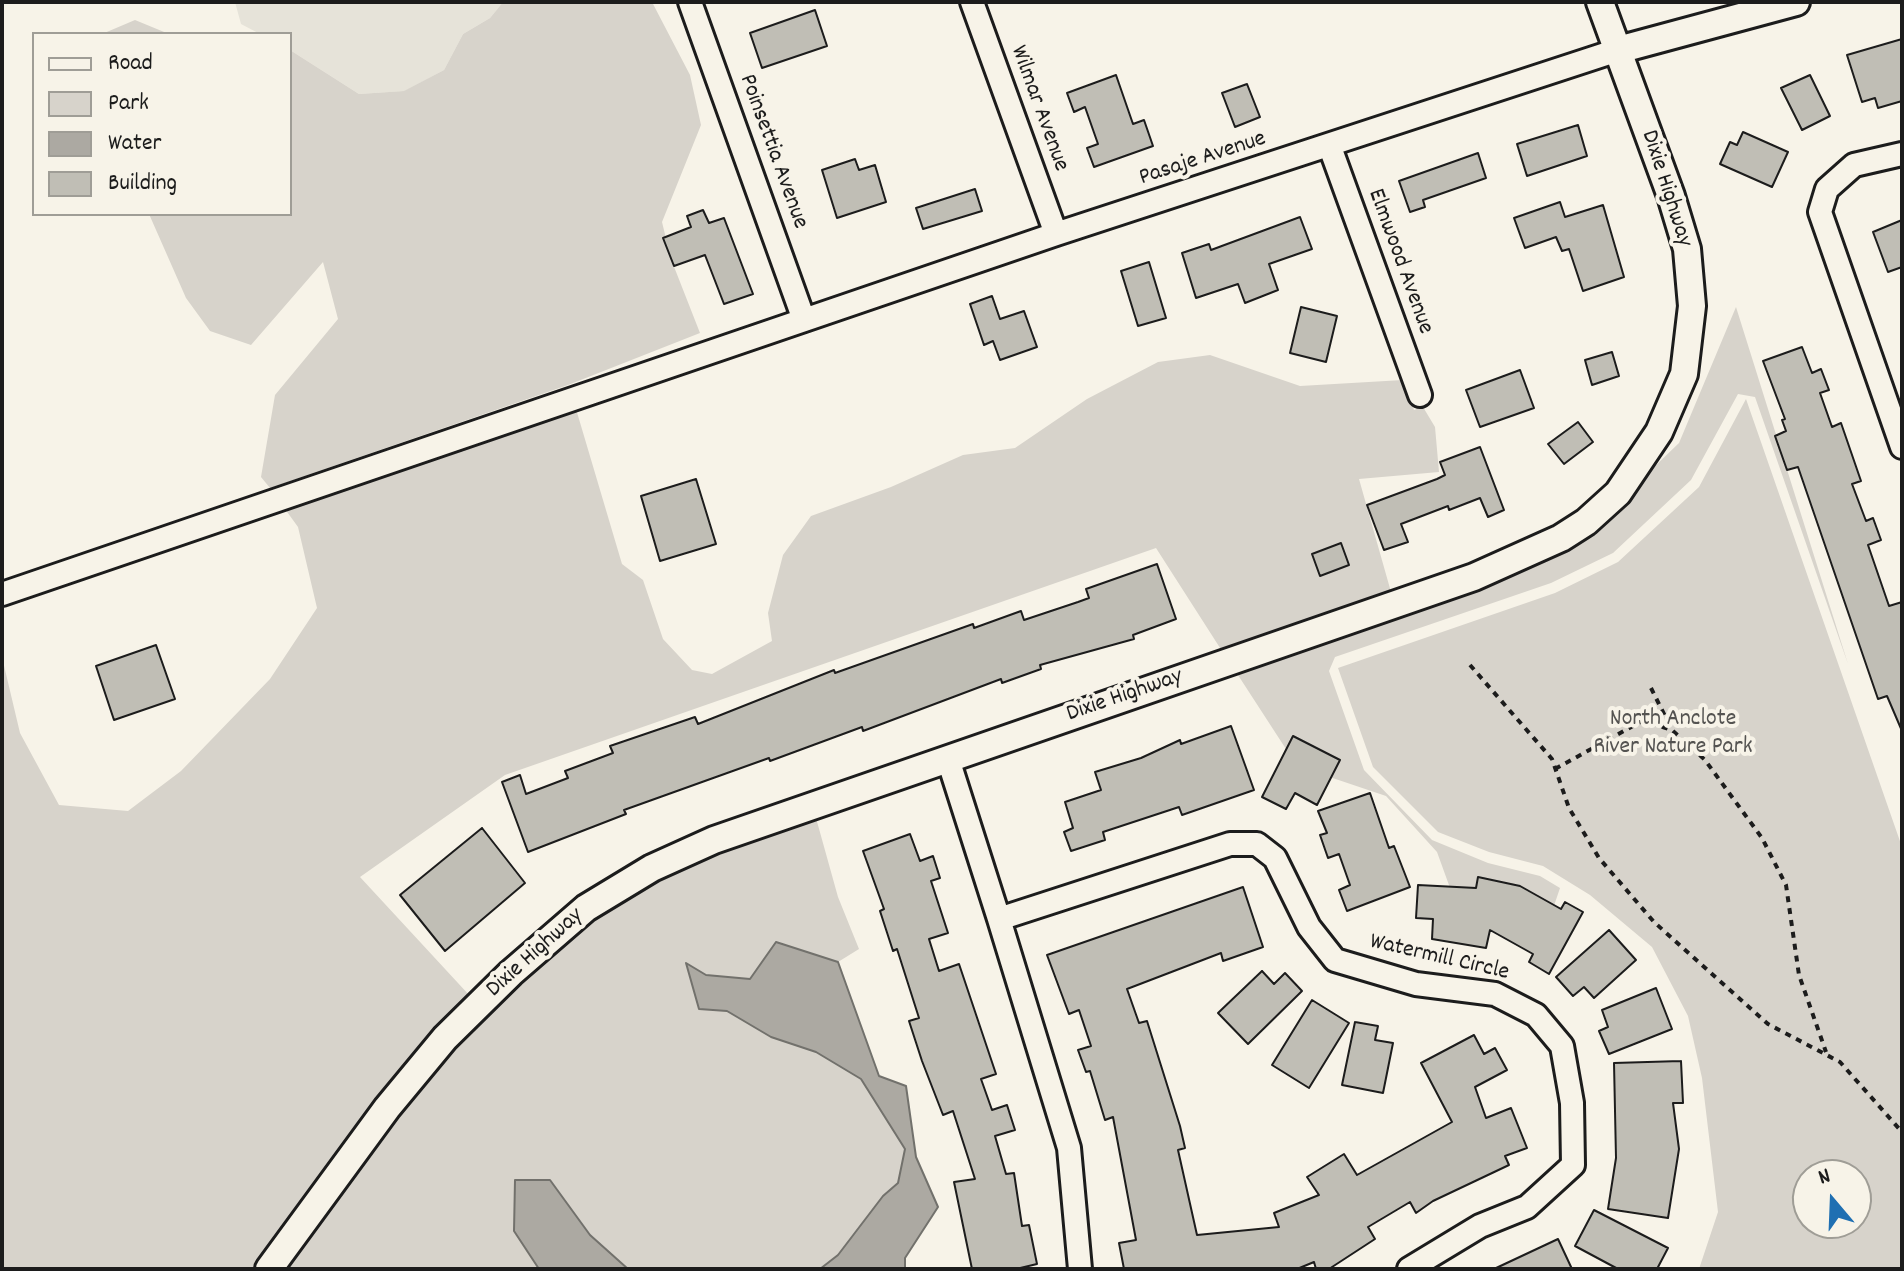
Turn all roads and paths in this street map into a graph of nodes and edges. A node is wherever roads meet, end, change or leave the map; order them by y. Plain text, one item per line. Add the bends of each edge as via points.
1 (690, 2) edge
2 (972, 2) edge
3 (1600, 2) edge
4 (1796, 2) edge
5 (1618, 50) junction
6 (1330, 147) junction
7 (1902, 154) edge
8 (1056, 234) junction
9 (804, 320) junction
10 (1420, 395) dead end
11 (1902, 447) edge
12 (2, 594) edge
13 (1470, 665) dead end
14 (1651, 688) dead end
15 (1672, 730) junction
16 (948, 759) junction
17 (1555, 769) junction
18 (999, 919) junction
19 (1826, 1052) junction
20 (1902, 1132) edge
21 (269, 1269) edge
22 (1080, 1269) edge
23 (1409, 1269) edge

1 - 9 street, Poinsettia Avenue
2 - 8 street, Wilmar Avenue
3 - 5 street, Dixie Highway
4 - 5 street
5 - 6 street, Pasaje Avenue
5 - 16 street, Dixie Highway via 1687,249 1692,306 1684,374 1659,432 1618,493 1561,538 1474,577
6 - 8 street, Pasaje Avenue
6 - 10 street, Elmwood Avenue
7 - 11 street via 1854,165 1827,189 1820,212
8 - 9 street, Pasaje Avenue
9 - 12 street, Pasaje Avenue
13 - 17 path via 1552,759
14 - 15 path
15 - 17 path via 1642,721
15 - 19 path via 1705,760 1739,803 1786,885 1799,975
16 - 18 street
16 - 21 street, Dixie Highway via 714,840 652,868 586,908 445,1038
17 - 19 path via 1569,808 1599,858 1654,922 1768,1024
18 - 22 street via 1069,1148
18 - 23 street, Watermill Circle via 1230,844 1257,844 1275,858 1309,927 1335,960 1416,984 1495,994 1536,1015 1562,1046 1572,1103 1573,1165 1527,1207 1480,1226
19 - 20 path

